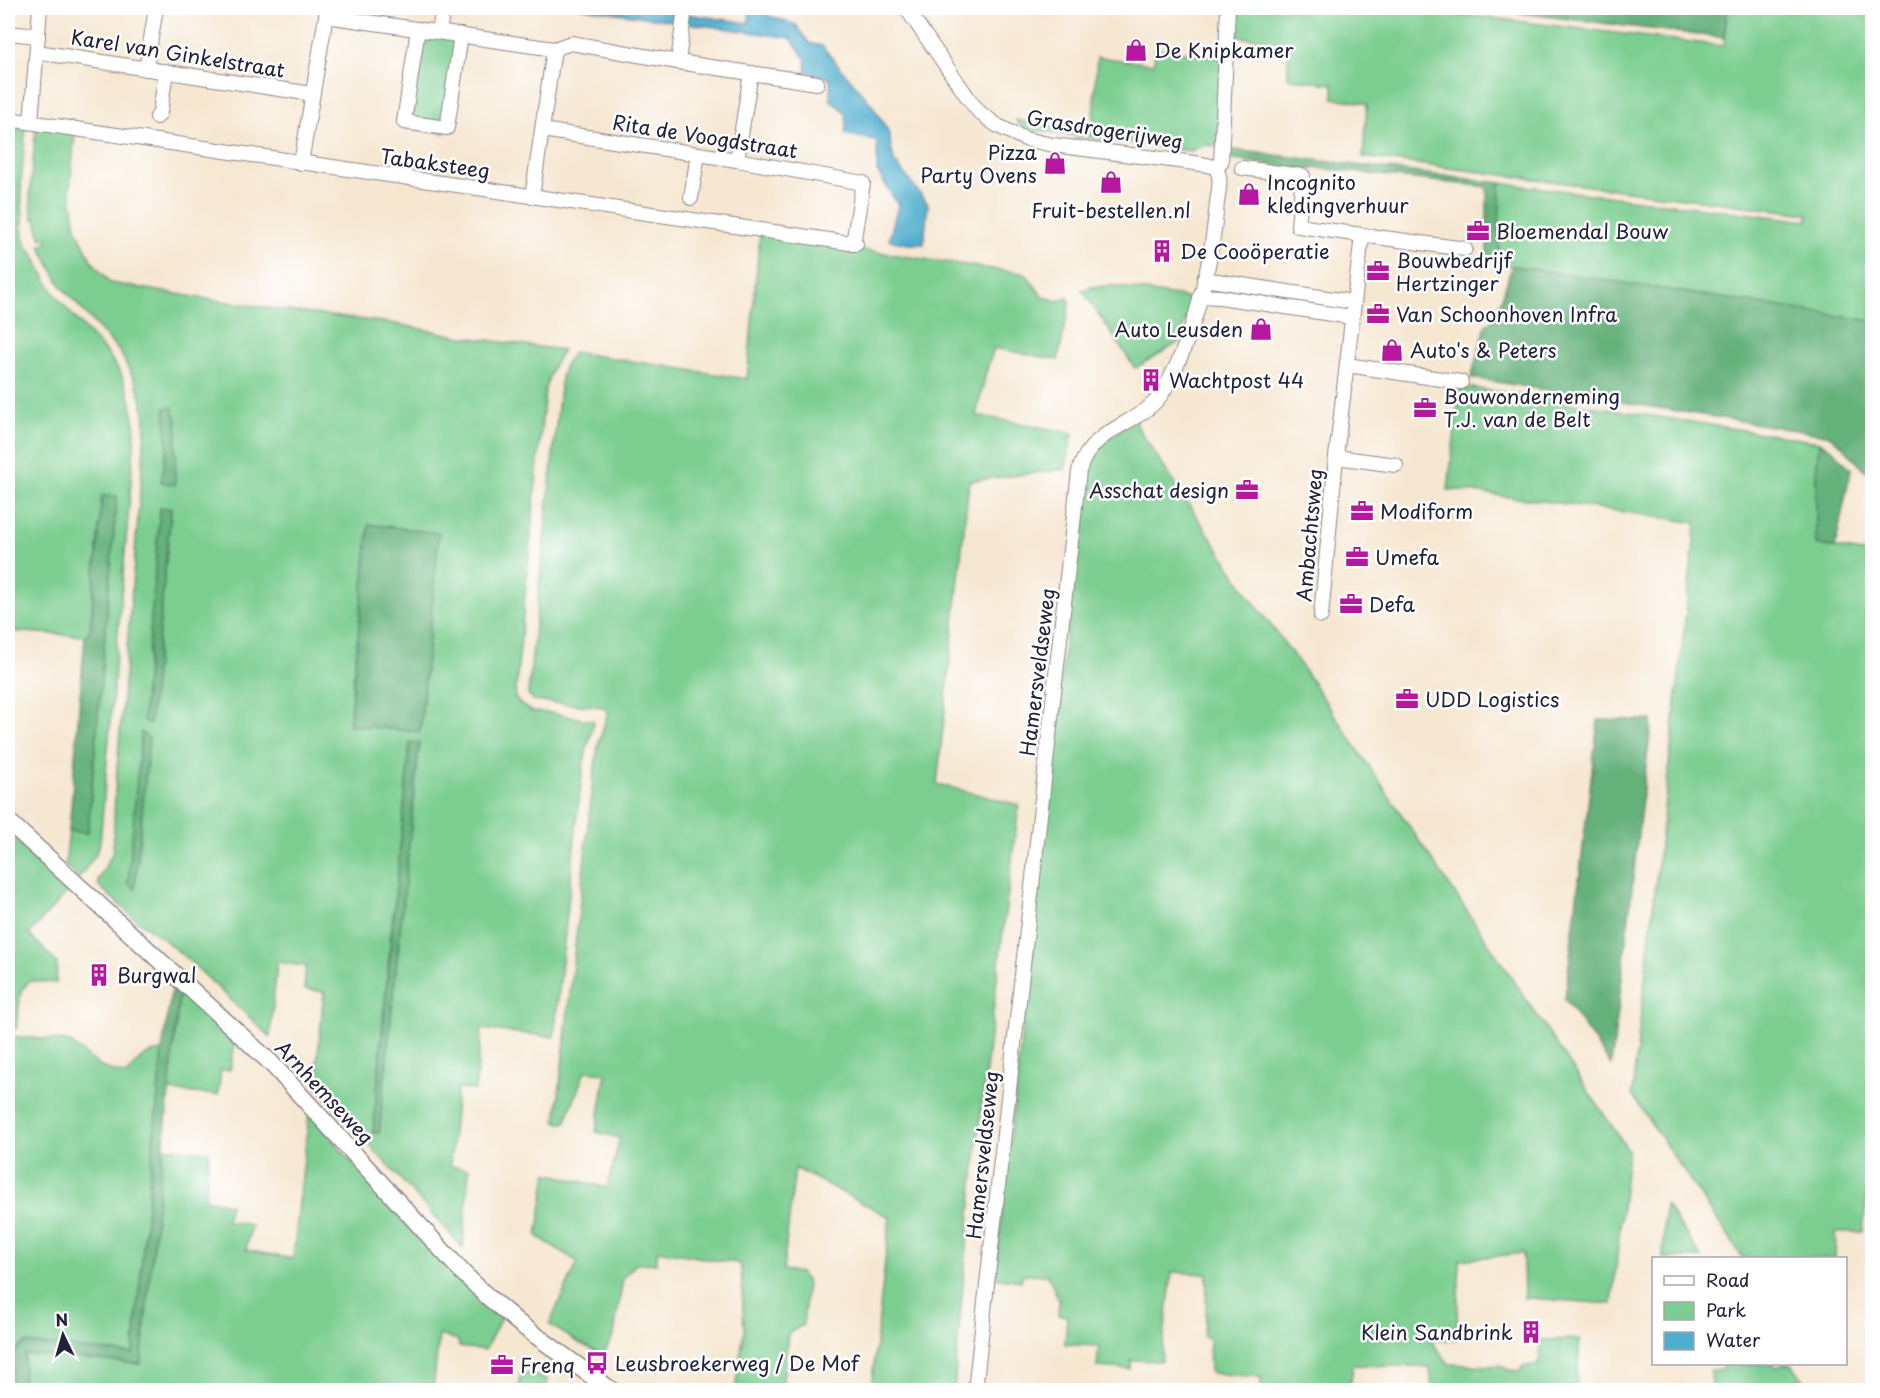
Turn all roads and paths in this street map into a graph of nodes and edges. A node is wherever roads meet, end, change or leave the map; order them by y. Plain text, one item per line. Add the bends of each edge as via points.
1 (40, 8) edge
2 (156, 8) edge
3 (442, 8) edge
4 (685, 8) edge
5 (906, 8) edge
6 (1228, 8) edge
7 (321, 12) edge
8 (418, 29) junction
9 (439, 32) junction
10 (8, 33) edge
11 (461, 35) junction
12 (38, 36) junction
13 (554, 49) junction
14 (37, 52) junction
15 (678, 62) junction
16 (146, 69) junction
17 (166, 71) junction
18 (751, 73) junction
19 (817, 83) dead end
20 (312, 94) junction
21 (157, 117) dead end
22 (8, 119) edge
23 (31, 122) junction
24 (542, 130) junction
25 (698, 154) junction
26 (738, 160) junction
27 (302, 163) junction
28 (1215, 167) junction
29 (1242, 168) dead end
30 (531, 197) junction
31 (691, 198) dead end
32 (1362, 235) junction
33 (855, 244) joint
34 (1465, 249) dead end
35 (1204, 279) junction
36 (1200, 296) junction
37 (1353, 302) junction
38 (1351, 317) junction
39 (1347, 365) junction
40 (1461, 382) dead end
41 (1336, 457) junction
42 (1396, 465) dead end
43 (1321, 616) dead end
44 (8, 821) edge
45 (611, 1390) edge
46 (975, 1390) edge

1 - 12 street
2 - 16 street
3 - 9 street
4 - 15 street
5 - 28 street, Grasdrogerijweg via 971,102 989,120 1013,134 1053,145
6 - 28 street, Hamersveldseweg via 1221,163
7 - 8 street
7 - 20 street
8 - 9 street
8 - 11 street via 404,122 447,128
9 - 11 street
10 - 12 street
11 - 13 street
12 - 14 street
13 - 15 street via 571,43
13 - 24 street
14 - 16 street, Karel van Ginkelstraat
14 - 23 street
15 - 18 street
16 - 17 street, Karel van Ginkelstraat
17 - 20 street, Karel van Ginkelstraat
17 - 21 street
18 - 19 street
18 - 26 street
20 - 27 street
22 - 23 street, Tabaksteeg
23 - 27 street, Tabaksteeg
24 - 25 street, Rita de Voogdstraat
24 - 30 street
25 - 26 street, Rita de Voogdstraat
25 - 31 street
26 - 33 street, Rita de Voogdstraat via 862,183
27 - 30 street, Tabaksteeg
28 - 35 street, Hamersveldseweg via 1220,182
29 - 32 street via 1303,176 1298,226
30 - 33 street, Tabaksteeg
32 - 34 street
32 - 37 street, Ambachtsweg
35 - 36 street, Hamersveldseweg
35 - 37 street
36 - 38 street
36 - 46 street, Hamersveldseweg via 1186,341 1161,396 1096,442 1084,456 1079,471
37 - 38 street, Ambachtsweg
38 - 39 street, Ambachtsweg
39 - 40 street
39 - 41 street, Ambachtsweg
41 - 42 street, Ambachtsweg
41 - 43 street, Ambachtsweg
44 - 45 main road, Arnhemseweg via 272,1063 488,1297

